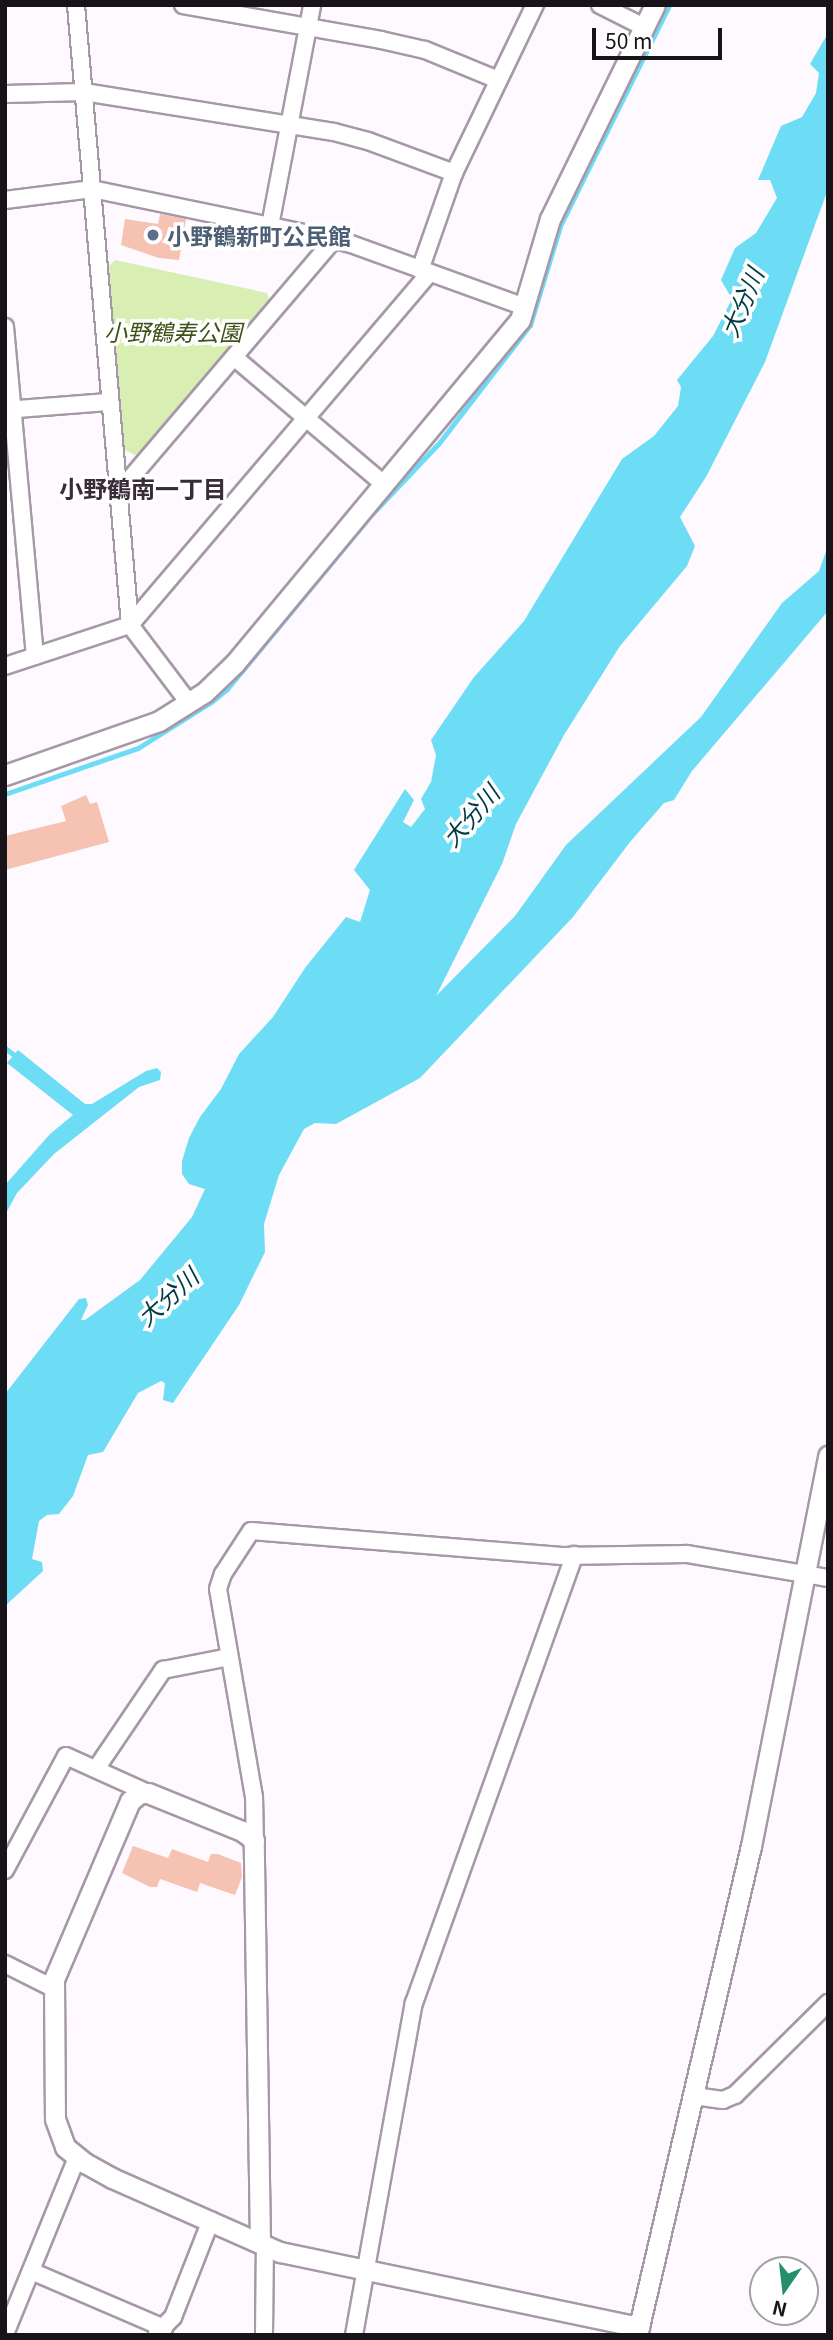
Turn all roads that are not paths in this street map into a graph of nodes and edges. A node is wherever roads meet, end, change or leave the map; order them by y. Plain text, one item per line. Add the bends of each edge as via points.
1 (76, 5) edge
2 (183, 5) edge
3 (312, 5) edge
4 (535, 5) edge
5 (600, 5) edge
6 (654, 5) edge
7 (308, 27) junction
8 (644, 27) junction
9 (498, 80) junction
10 (84, 92) junction
11 (5, 94) edge
12 (291, 125) junction
13 (454, 173) junction
14 (92, 189) junction
15 (5, 200) edge
16 (270, 226) junction
17 (334, 239) junction
18 (424, 272) junction
19 (525, 307) junction
20 (5, 327) edge
21 (234, 357) junction
22 (110, 402) junction
23 (9, 409) edge
24 (307, 419) junction
25 (384, 484) junction
26 (118, 493) junction
27 (130, 625) junction
28 (35, 656) junction
29 (5, 666) edge
30 (189, 704) junction
31 (5, 775) edge
32 (828, 1456) edge
33 (574, 1555) junction
34 (805, 1573) junction
35 (828, 1578) edge
36 (229, 1657) junction
37 (96, 1769) junction
38 (148, 1793) junction
39 (255, 1847) junction
40 (5, 1870) edge
41 (5, 1964) edge
42 (52, 1988) junction
43 (828, 2003) edge
44 (694, 2096) junction
45 (77, 2158) junction
46 (211, 2220) junction
47 (262, 2244) junction
48 (31, 2271) junction
49 (366, 2271) junction
50 (12, 2296) edge
51 (7, 2328) edge
52 (160, 2331) edge
53 (638, 2331) edge
54 (22, 2335) edge
55 (264, 2335) edge
56 (354, 2335) edge

1 - 10 street
2 - 7 street
3 - 7 street
4 - 9 street
5 - 8 street
6 - 8 street
7 - 9 street via 425,50
7 - 12 street
8 - 19 street via 550,219
9 - 13 street
10 - 11 street
10 - 12 street
10 - 14 street
12 - 13 street via 368,141
12 - 16 street
13 - 18 street
14 - 15 street
14 - 16 street
14 - 22 street
16 - 17 street
17 - 18 street
17 - 21 street
18 - 19 street
18 - 24 street
19 - 25 street via 512,330
20 - 23 street
21 - 24 street
21 - 26 street
22 - 23 street
22 - 26 street
23 - 28 street
24 - 25 street
24 - 27 street
25 - 30 street via 229,669
26 - 27 street
27 - 28 street
27 - 30 street
28 - 29 street
30 - 31 street via 149,726
32 - 34 street
33 - 34 street via 687,1554
33 - 36 street via 251,1531 218,1583
33 - 49 street via 414,2003
34 - 35 street
34 - 44 street via 751,1846
36 - 37 street via 163,1670
36 - 39 street via 254,1797
37 - 38 street
37 - 40 street via 66,1756
38 - 39 street via 242,1831 254,1840
38 - 42 street via 130,1801
39 - 47 street
41 - 42 street
42 - 45 street via 56,2130
43 - 44 street via 736,2095 723,2100
44 - 53 street
45 - 46 street via 128,2186
45 - 48 street
46 - 47 street
46 - 52 street via 177,2309
47 - 49 street
47 - 55 street
48 - 50 street
48 - 52 street
49 - 53 street
49 - 56 street
50 - 51 street
51 - 54 street

